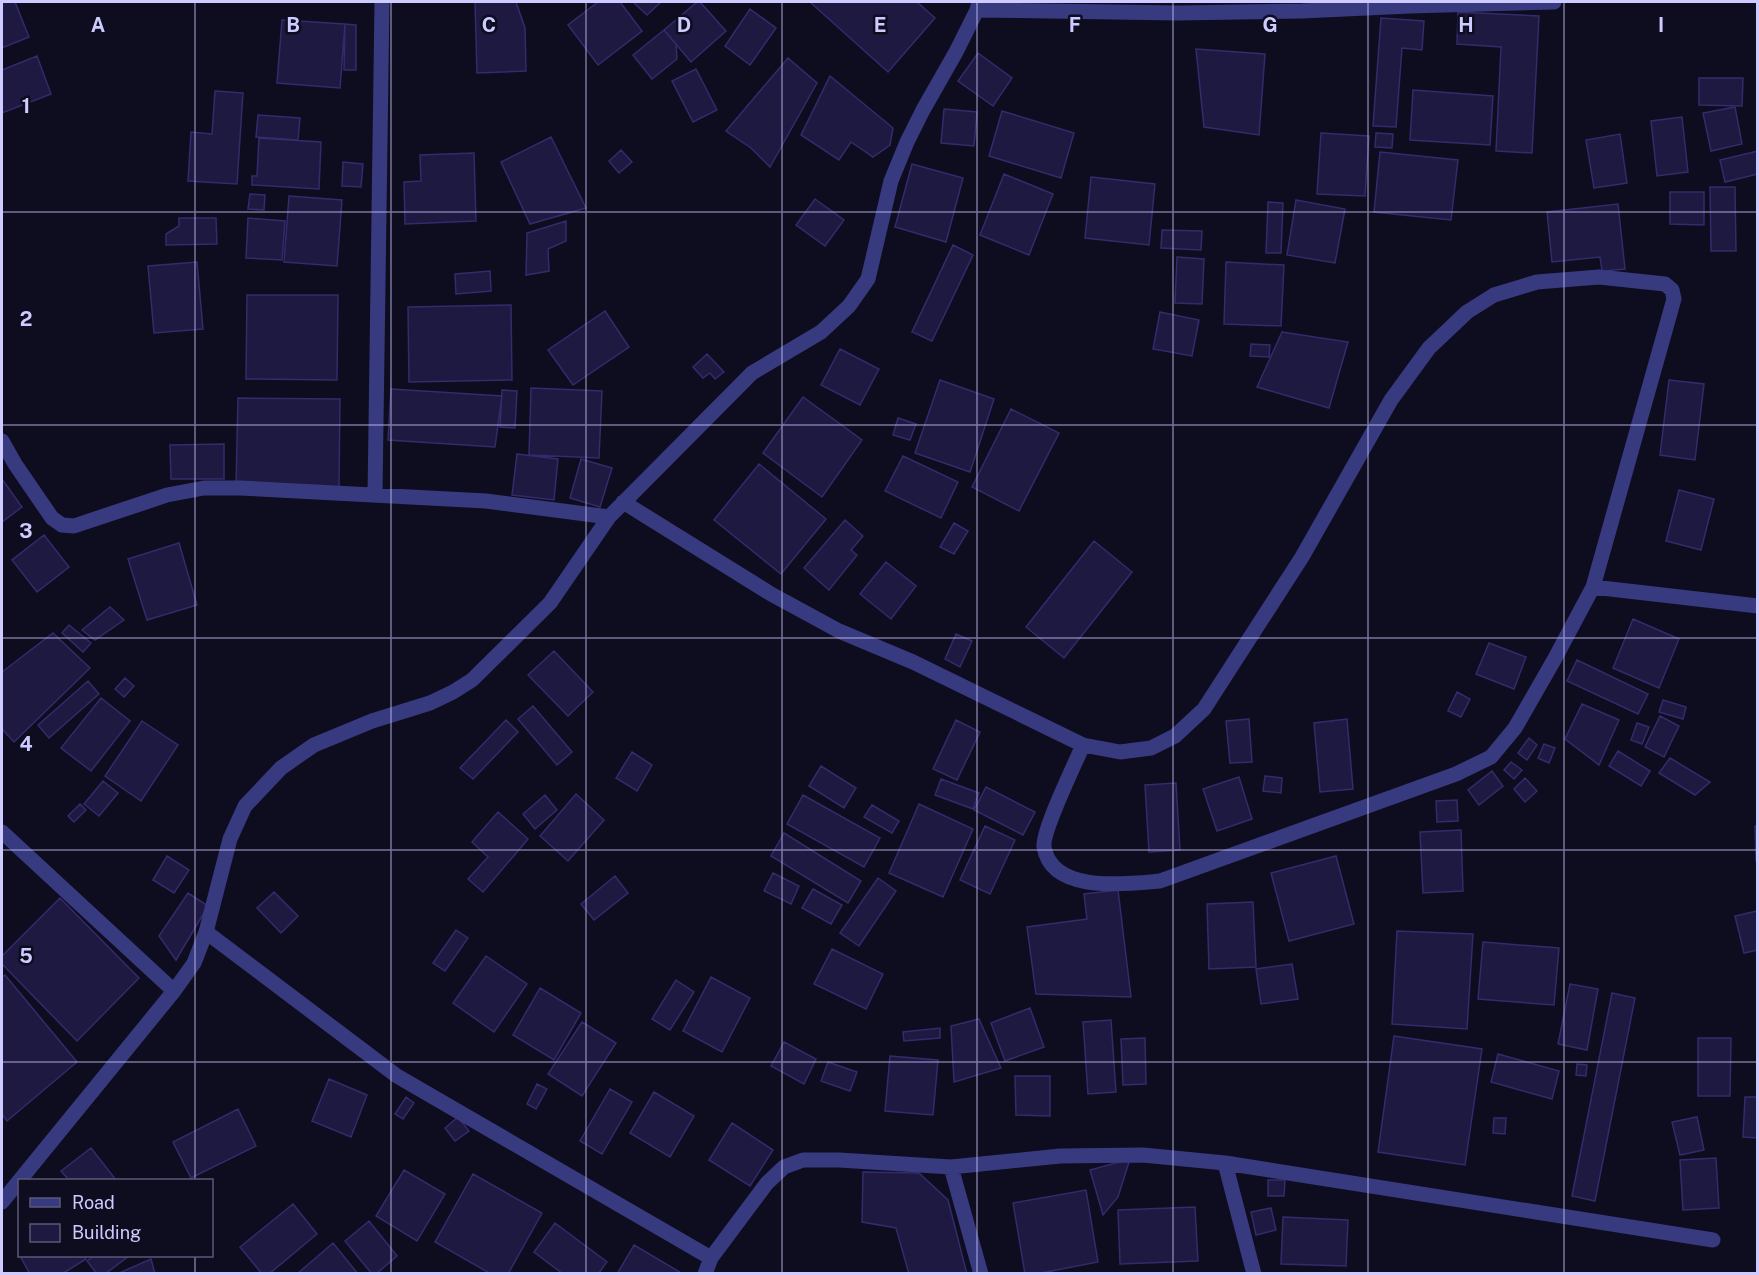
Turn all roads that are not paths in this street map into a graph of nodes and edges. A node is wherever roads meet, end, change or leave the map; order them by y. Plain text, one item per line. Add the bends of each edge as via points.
1 (382, 2) edge
2 (1554, 2) edge
3 (978, 6) edge
4 (2, 441) edge
5 (375, 495) junction
6 (623, 502) junction
7 (609, 517) junction
8 (1593, 587) junction
9 (1758, 606) edge
10 (1083, 745) junction
11 (2, 832) edge
12 (206, 932) junction
13 (174, 991) junction
14 (1225, 1163) junction
15 (951, 1167) junction
16 (21, 1179) edge
17 (18, 1182) edge
18 (2, 1202) edge
19 (1713, 1240) dead end
20 (711, 1258) junction
21 (705, 1274) edge
22 (981, 1274) edge
23 (1254, 1274) edge

1 - 5 street
2 - 3 street via 1178,13
3 - 6 street via 907,142 891,181 868,279 849,306 821,332 752,373
4 - 5 street via 52,518 62,525 74,526 167,495 204,488
5 - 7 street via 486,501
6 - 7 street
6 - 10 street via 771,594 839,631 913,662
7 - 12 street via 550,603 472,680 430,703 314,745 281,768 241,814 230,839
8 - 9 street
8 - 10 street via 1515,728 1491,758 1160,881 1100,884 1069,879 1051,865 1044,846 1049,825
8 - 10 street via 1674,299 1665,284 1599,278 1537,282 1494,295 1467,312 1429,348 1391,400 1302,557 1204,710 1175,736 1150,748 1120,752
11 - 13 street
12 - 13 street via 194,963
12 - 20 street via 397,1076
13 - 16 street
14 - 15 street via 1143,1155 1084,1155
14 - 19 street
14 - 23 street
15 - 20 street via 803,1160 784,1167 767,1183
15 - 22 street
17 - 18 street
20 - 21 street

